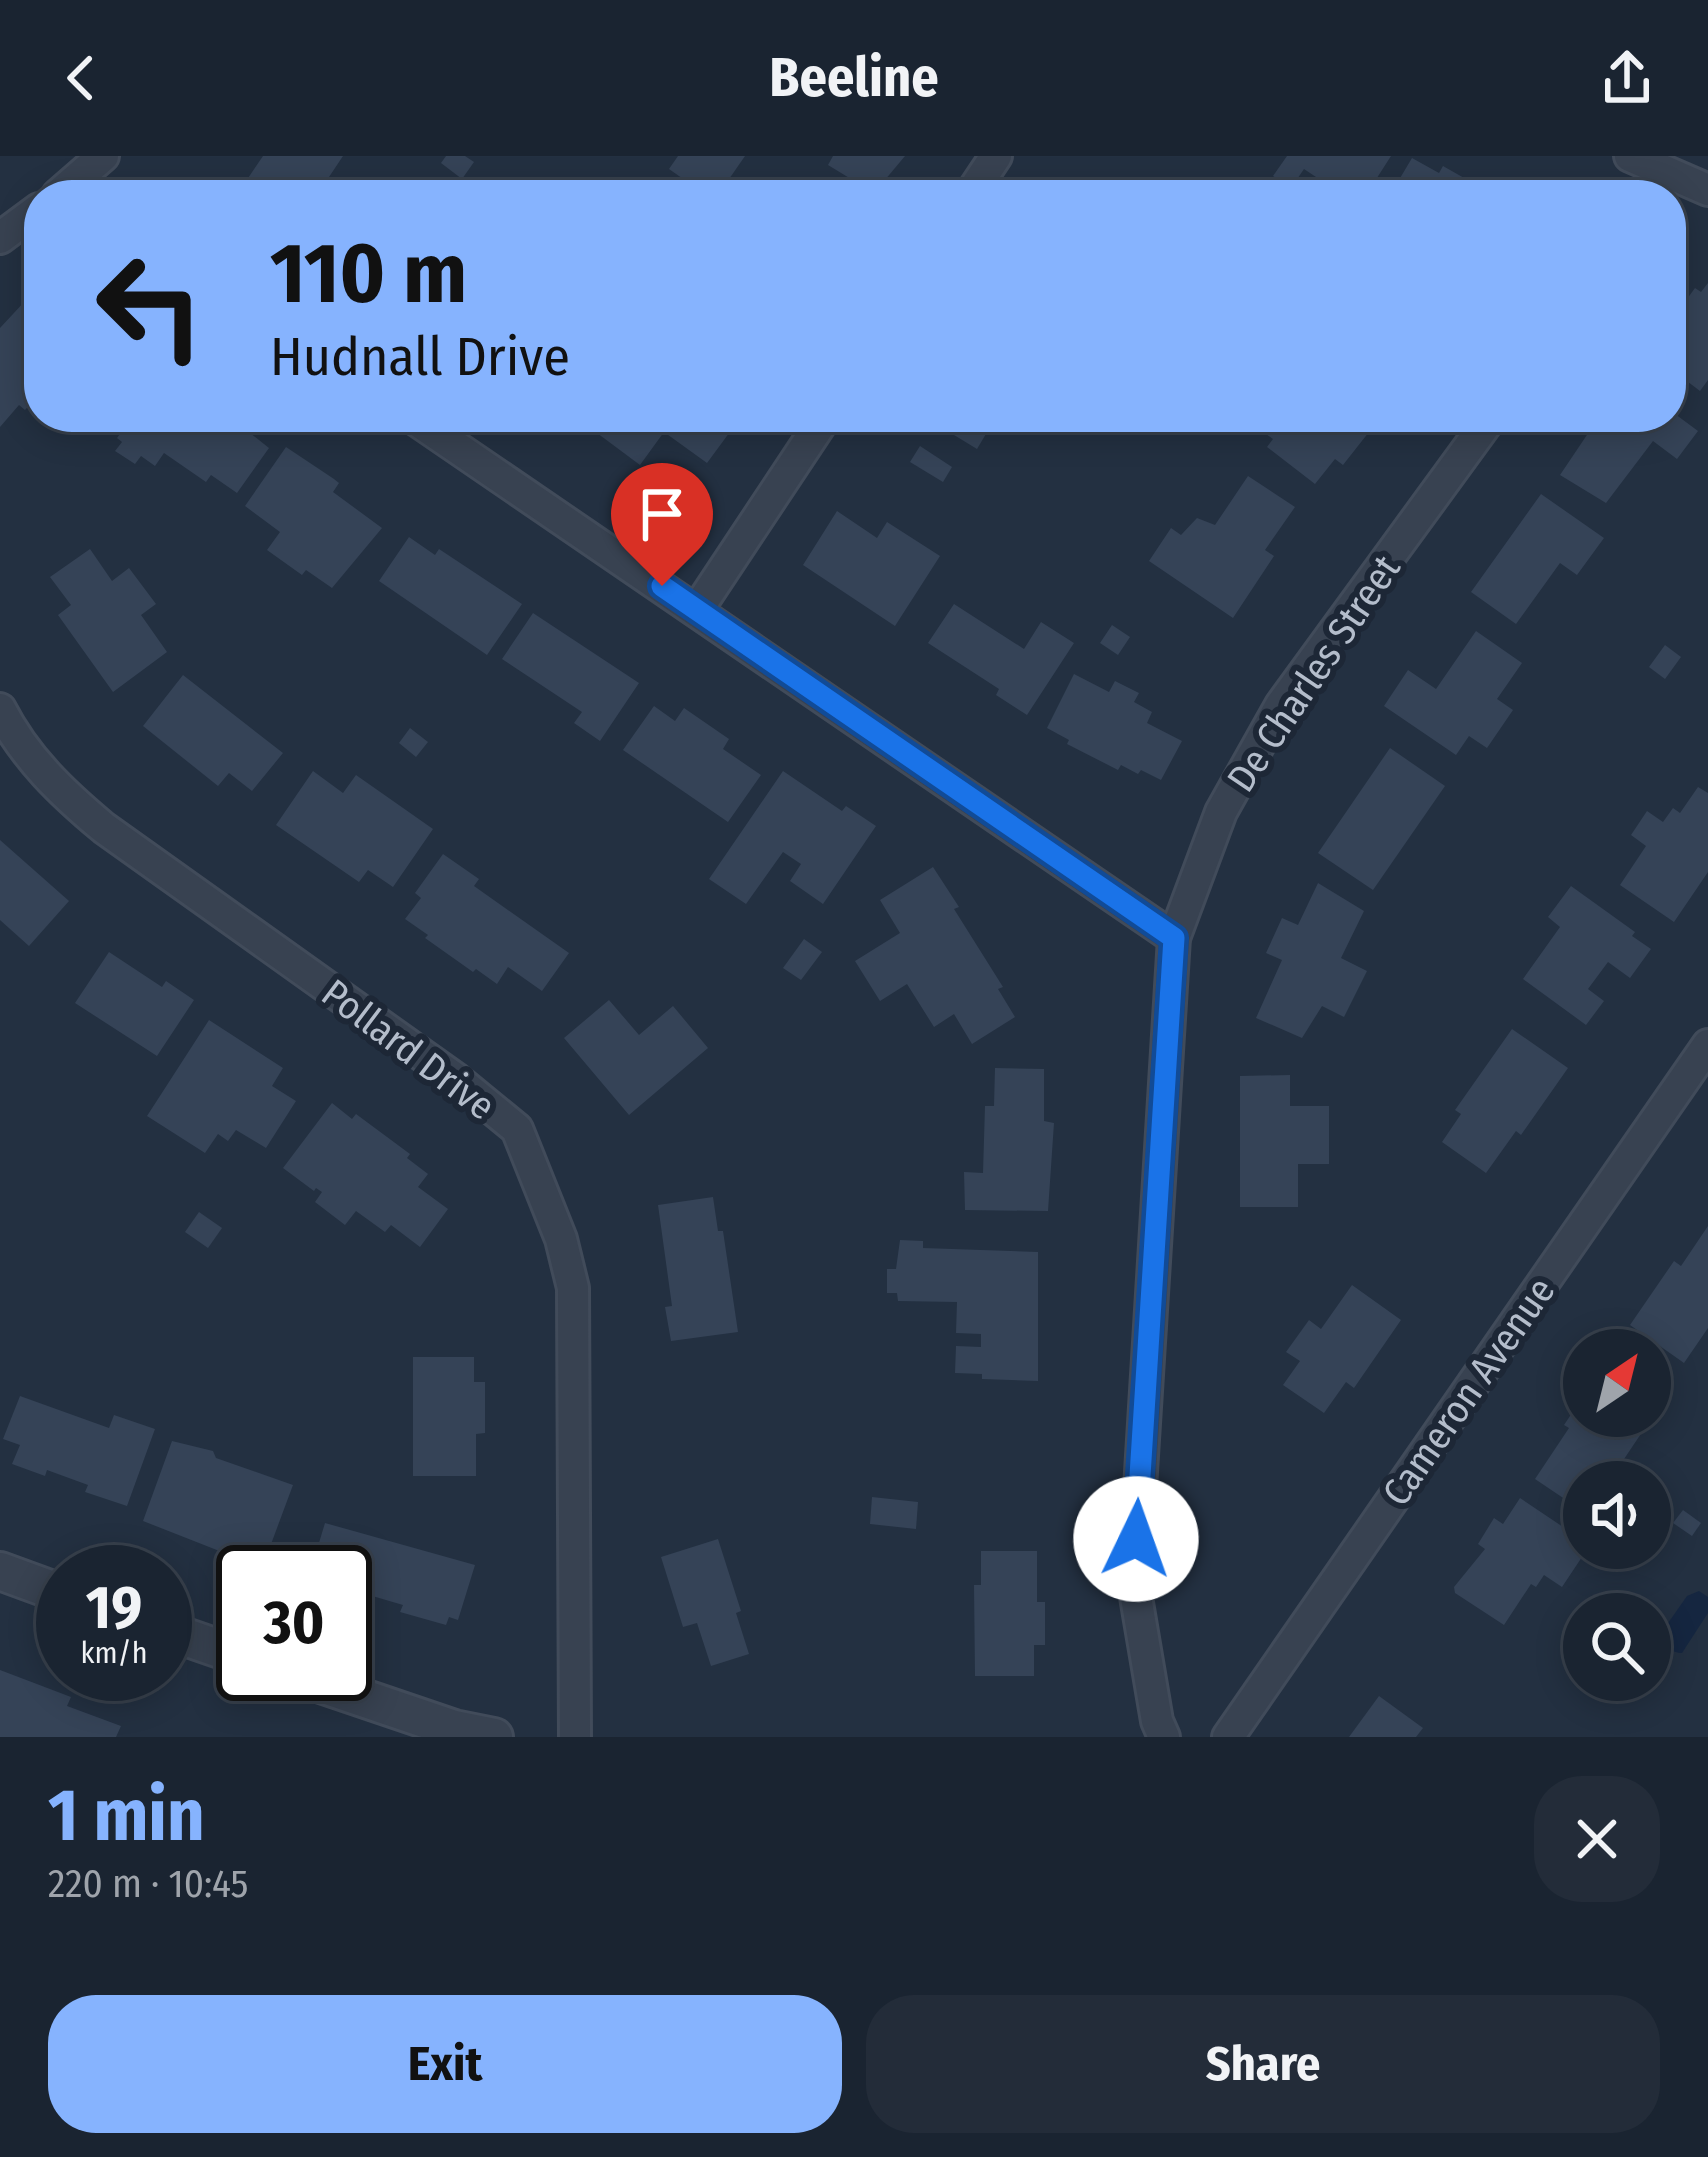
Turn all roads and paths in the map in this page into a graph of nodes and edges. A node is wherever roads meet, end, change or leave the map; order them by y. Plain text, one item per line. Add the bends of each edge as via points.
1 (103, 156) edge
2 (1630, 156) edge
3 (82, 180) edge
4 (1657, 180) edge
5 (434, 432) edge
6 (815, 432) edge
7 (1480, 432) edge
8 (698, 610) junction
9 (0, 710) edge
10 (1174, 938) junction
11 (1708, 1045) edge
12 (0, 1571) edge
13 (36, 1584) edge
14 (372, 1701) edge
15 (494, 1737) edge
16 (575, 1737) edge
17 (1164, 1737) edge
18 (1228, 1737) edge

1 - 3 street
2 - 4 street
5 - 8 street
6 - 8 street
7 - 10 street, De Charles Street via 1281,706 1221,812
8 - 10 street
9 - 16 street, Pollard Drive via 58,790 104,828 517,1129 573,1288
10 - 17 street, De Charles Street via 1134,1585
11 - 18 street, Cameron Avenue
12 - 13 street
14 - 15 street

